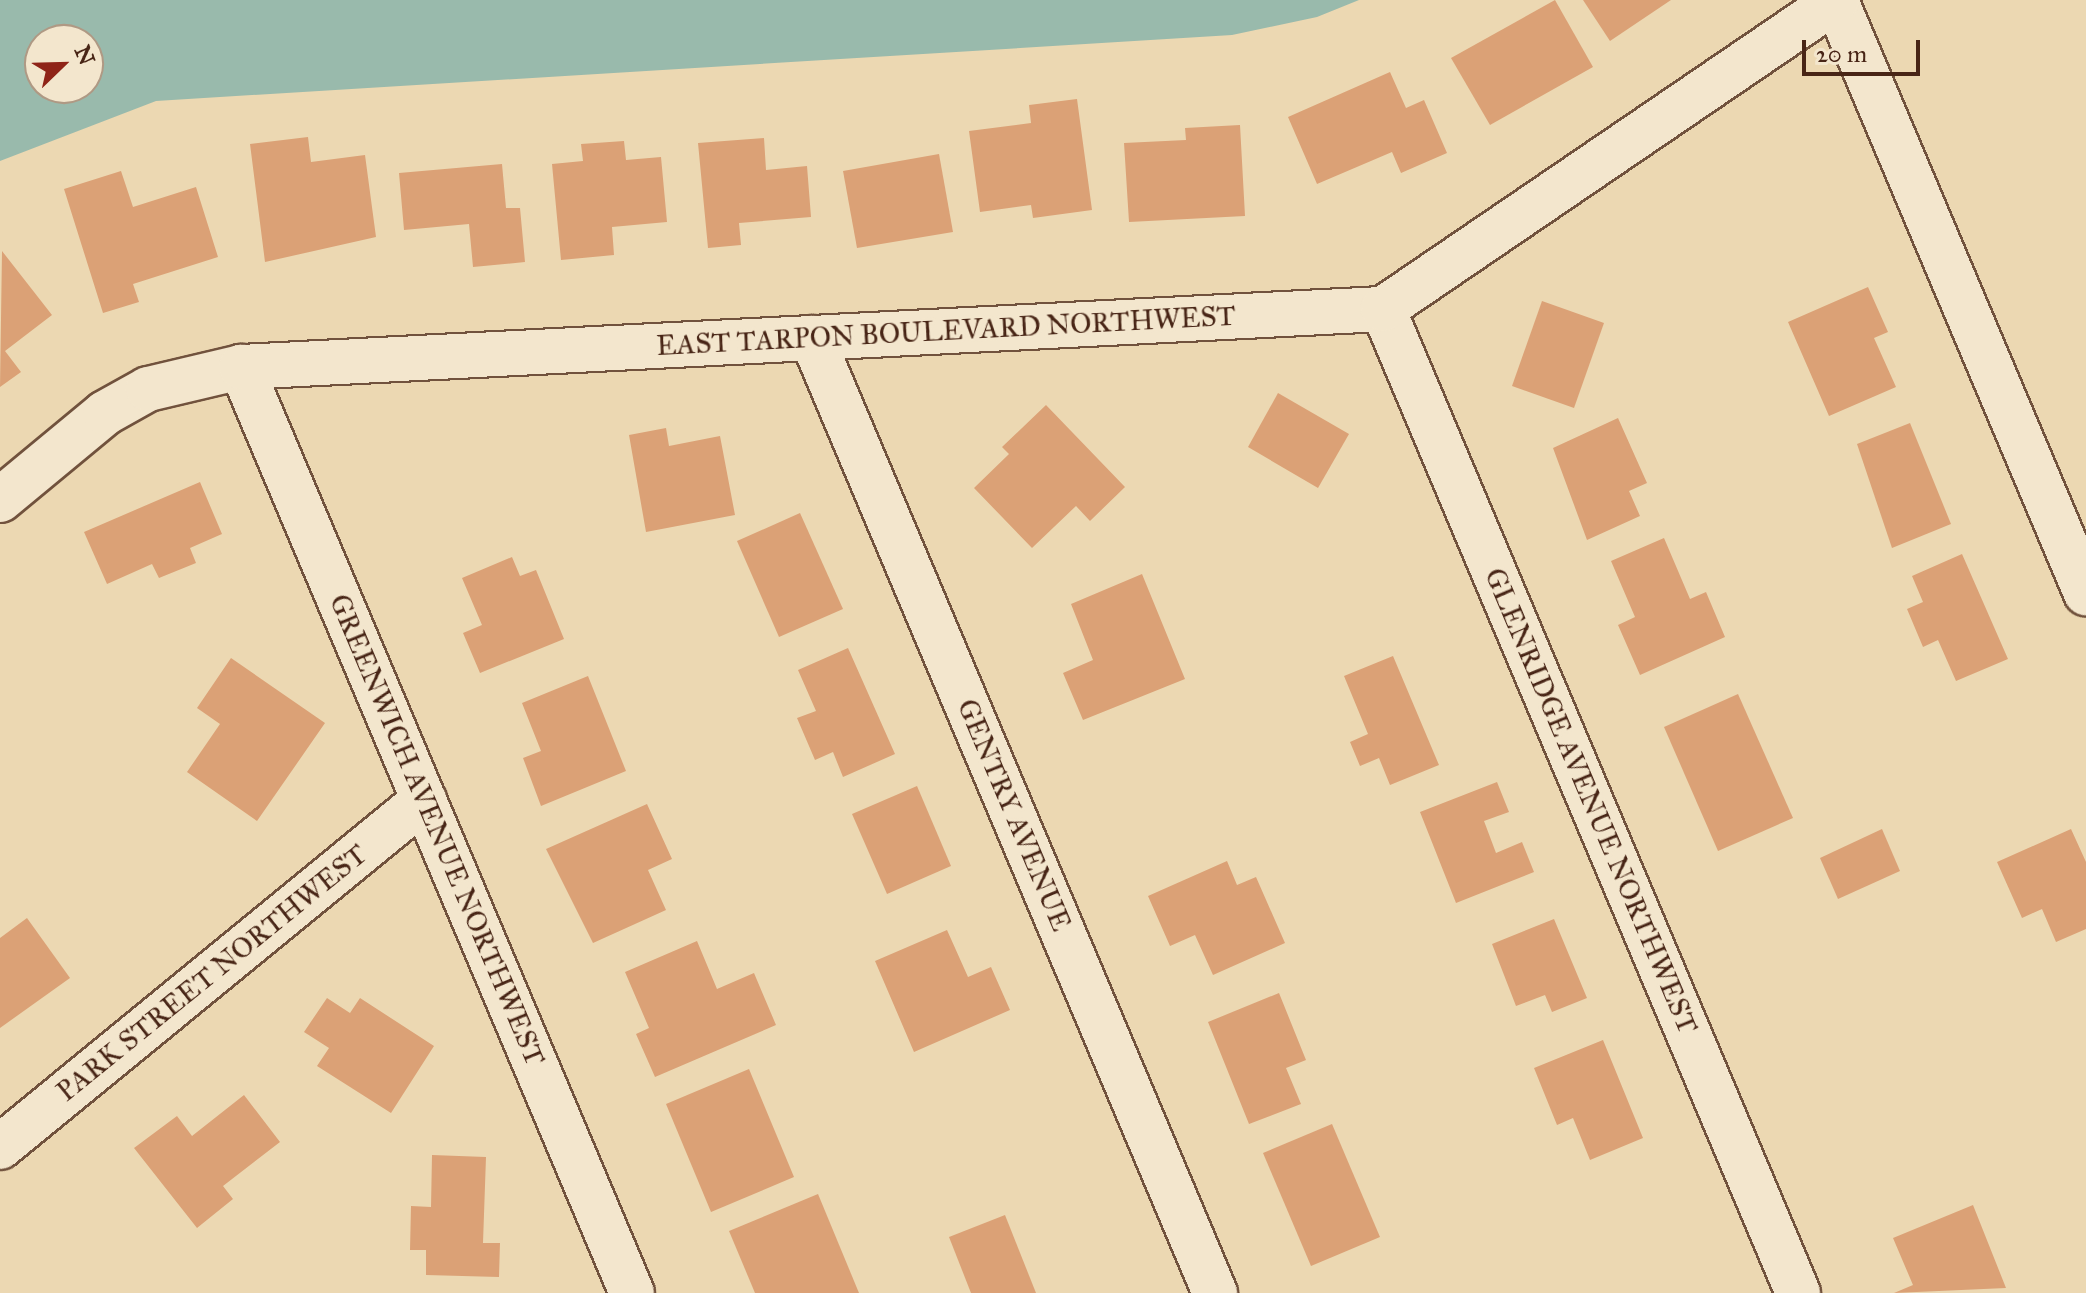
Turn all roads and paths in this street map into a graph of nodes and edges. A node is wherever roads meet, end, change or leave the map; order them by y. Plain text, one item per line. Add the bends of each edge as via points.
1 (1836, 0) edge
2 (1383, 309) junction
3 (812, 338) junction
4 (241, 367) junction
5 (0, 500) edge
6 (2086, 593) edge
7 (424, 800) junction
8 (0, 1147) edge
9 (624, 1289) edge
10 (1215, 1293) edge
11 (1798, 1293) edge

1 - 2 street
1 - 6 street
2 - 3 street, EAST TARPON BOULEVARD NORTHWEST
2 - 11 street, GLENRIDGE AVENUE NORTHWEST
3 - 4 street, EAST TARPON BOULEVARD NORTHWEST
3 - 10 street, GENTRY AVENUE
4 - 5 street, EAST TARPON BOULEVARD NORTHWEST via 148,389 105,413
4 - 7 street, GREENWICH AVENUE NORTHWEST
7 - 8 street, PARK STREET NORTHWEST
7 - 9 street, GREENWICH AVENUE NORTHWEST

